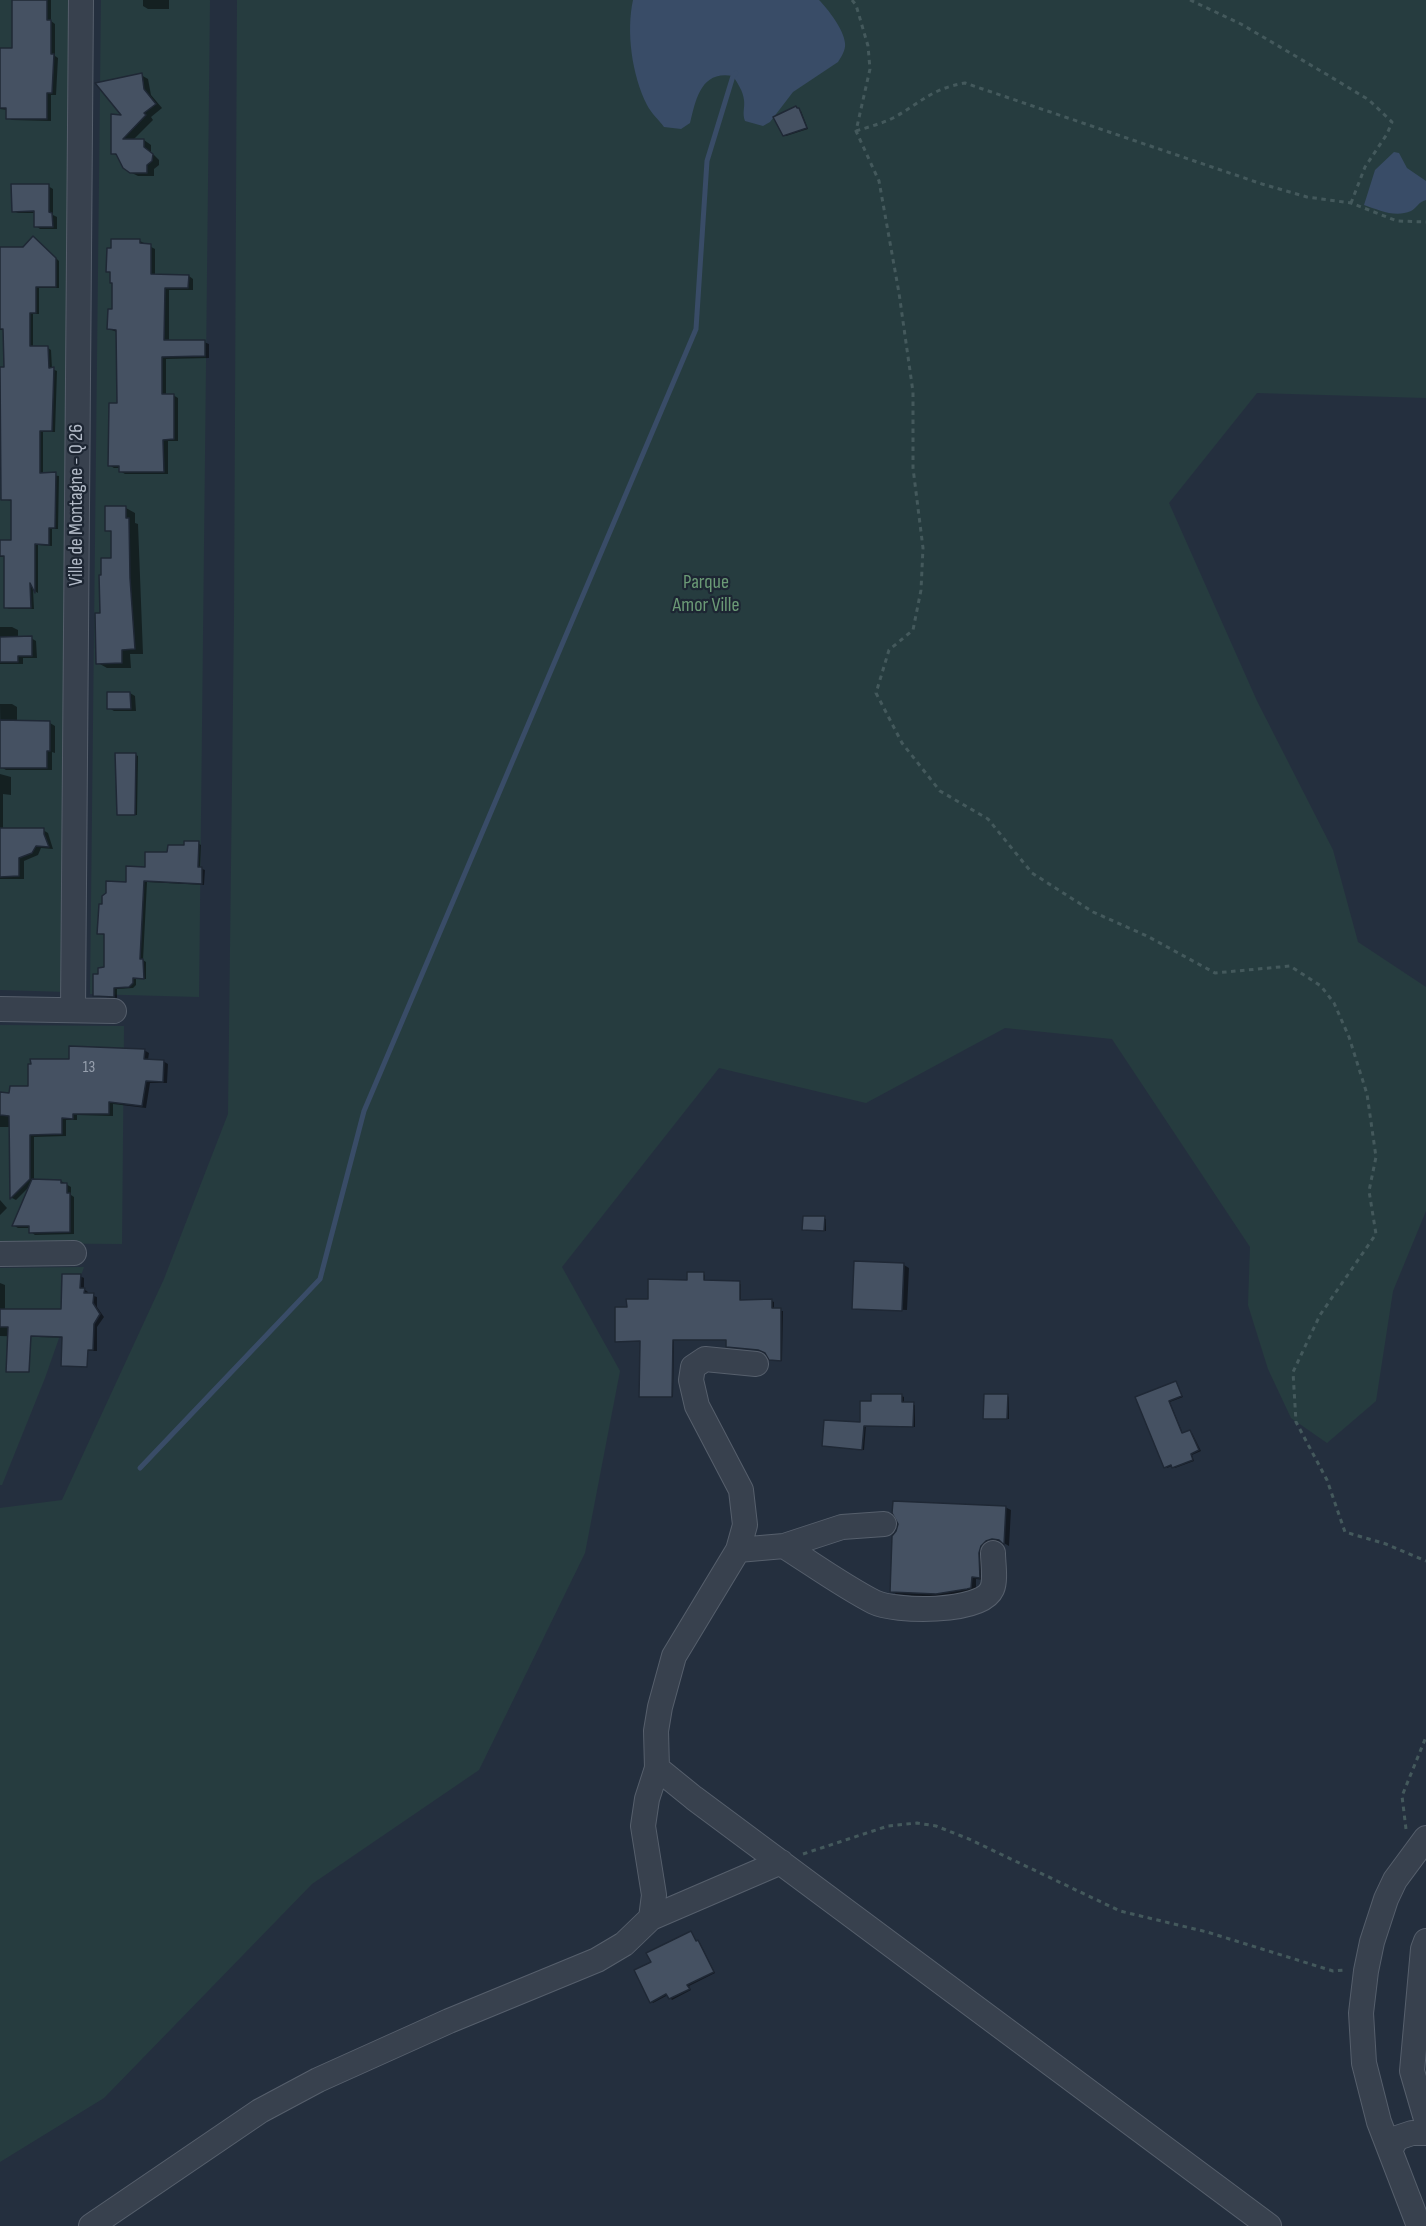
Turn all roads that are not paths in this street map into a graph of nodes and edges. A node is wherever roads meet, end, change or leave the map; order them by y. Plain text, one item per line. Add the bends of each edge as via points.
1 (81, 0) edge
2 (0, 1009) edge
3 (73, 1010) junction
4 (114, 1011) dead end
5 (74, 1253) dead end
6 (0, 1254) edge
7 (756, 1364) dead end
8 (884, 1524) dead end
9 (784, 1546) junction
10 (738, 1550) junction
11 (993, 1553) dead end
12 (657, 1768) junction
13 (1426, 1838) edge
14 (781, 1862) junction
15 (651, 1918) junction
16 (1426, 1941) edge
17 (1426, 2119) edge
18 (1426, 2133) edge
19 (1390, 2150) junction
20 (91, 2226) edge
21 (1269, 2226) edge
22 (1419, 2226) edge

1 - 3 street, Ville de Montagne - Q 26
2 - 3 street
3 - 4 street
5 - 6 street
7 - 10 street via 705,1359 693,1367 691,1380 697,1406 741,1490 745,1525
8 - 9 street via 842,1527
9 - 10 street
9 - 11 street via 876,1603 910,1608 954,1609 984,1599 992,1589
10 - 12 street via 674,1656 656,1731
12 - 14 street
12 - 15 street via 643,1827 654,1895
13 - 19 street via 1386,1899 1366,1971 1362,2013 1364,2063
14 - 15 street
14 - 21 street
15 - 20 street via 624,1944 597,1960 449,2021 318,2080 260,2111
16 - 17 street via 1422,1949 1412,2071
18 - 19 street via 1397,2138
19 - 22 street

